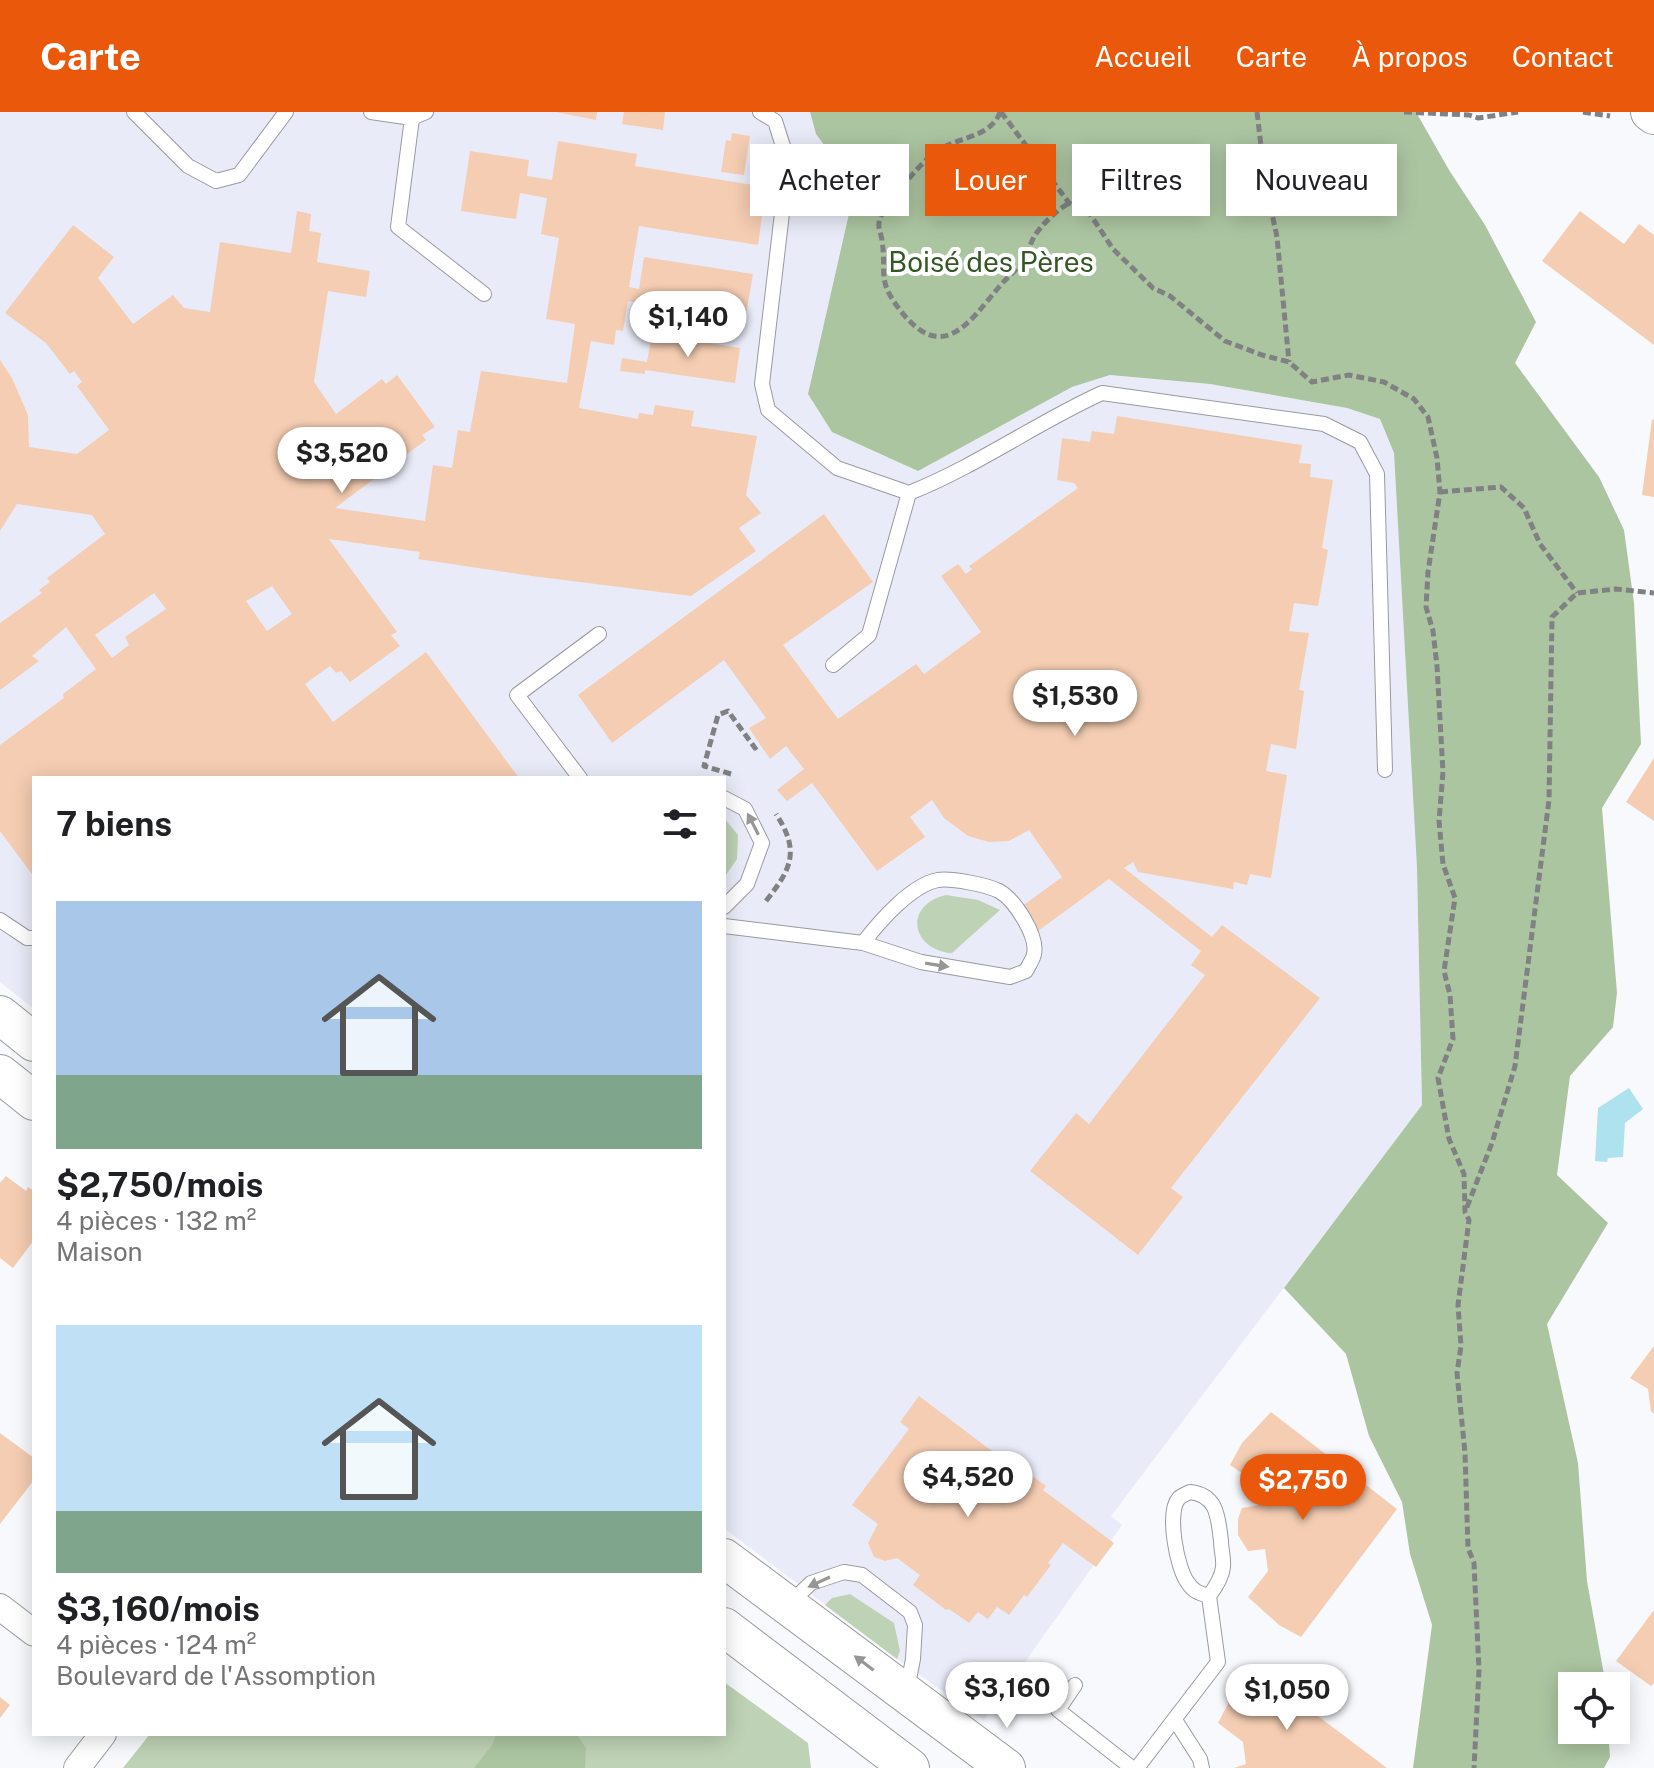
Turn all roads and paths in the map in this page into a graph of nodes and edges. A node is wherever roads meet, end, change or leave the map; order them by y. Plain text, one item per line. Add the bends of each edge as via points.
1 (134, 112) edge
2 (286, 112) edge
3 (371, 112) edge
4 (760, 112) edge
5 (1001, 112) edge
6 (1257, 112) edge
7 (1404, 112) edge
8 (1518, 112) edge
9 (1583, 112) edge
10 (1469, 113) edge
11 (419, 115) edge
12 (1610, 116) dead end
13 (1069, 203) junction
14 (484, 294) dead end
15 (1289, 362) junction
16 (1440, 492) junction
17 (909, 493) junction
18 (1577, 593) junction
19 (1654, 593) edge
20 (599, 634) dead end
21 (833, 665) dead end
22 (760, 744) dead end
23 (1385, 770) dead end
24 (578, 776) edge
25 (741, 778) dead end
26 (726, 799) edge
27 (772, 808) dead end
28 (726, 905) edge
29 (766, 909) dead end
30 (0, 920) edge
31 (726, 926) edge
32 (32, 938) edge
33 (863, 943) junction
34 (0, 1015) edge
35 (32, 1040) edge
36 (0, 1074) edge
37 (32, 1099) edge
38 (1465, 1212) junction
39 (726, 1559) edge
40 (1209, 1596) junction
41 (787, 1605) junction
42 (0, 1607) edge
43 (726, 1629) edge
44 (32, 1631) edge
45 (1075, 1685) dead end
46 (907, 1694) junction
47 (1175, 1720) junction
48 (101, 1736) edge
49 (77, 1768) edge
50 (910, 1768) edge
51 (1006, 1768) edge
52 (1134, 1768) edge
53 (1202, 1768) edge
54 (1474, 1768) edge

1 - 2 lane via 188,166 216,181 239,175
3 - 11 lane
4 - 17 lane via 775,121 788,162 762,384 768,410 837,468
5 - 13 path
5 - 13 path via 983,131 940,149 882,213 882,278 902,313 935,336 967,326 1025,259 1035,235
6 - 15 path via 1260,181 1277,237
7 - 10 path
8 - 10 path via 1478,118
9 - 12 path
11 - 14 lane via 398,227
13 - 15 path via 1090,214 1113,249 1153,288 1225,341
15 - 16 path via 1312,382 1349,375 1384,382 1414,399 1428,417
16 - 18 path via 1501,487 1524,508 1540,544
16 - 38 path via 1426,607 1437,666 1443,864 1455,898 1444,971 1453,1039 1438,1078 1449,1139 1464,1174
17 - 21 lane via 869,635
17 - 23 lane via 952,476 1102,393 1324,424 1360,442 1377,474
18 - 19 path
18 - 38 path via 1552,617 1549,800 1515,1066
20 - 24 lane via 517,695
22 - 25 path via 755,748 728,711 718,715 704,766
28 -> 26 lane via 747,884 762,843 745,809
27 - 29 path via 786,829 791,861
30 - 32 lane
31 - 33 lane
33 -> 33 lane via 921,962 1010,977 1026,971 1035,953 1020,912 1001,892 938,880 887,912
34 - 35 street
36 - 37 street
38 - 54 path via 1469,1220 1458,1305 1457,1373 1479,1670
39 - 41 street
40 - 40 lane via 1223,1567 1218,1512 1201,1493 1190,1492 1179,1498 1173,1513 1173,1551 1185,1581 1195,1592
40 - 47 lane via 1218,1662
46 -> 41 street
46 -> 41 lane via 915,1625 910,1612 862,1575 844,1572 811,1583
42 - 44 street
43 - 50 street
45 - 52 lane via 1058,1710
46 - 51 street
47 - 52 lane
47 - 53 lane
48 - 49 street

